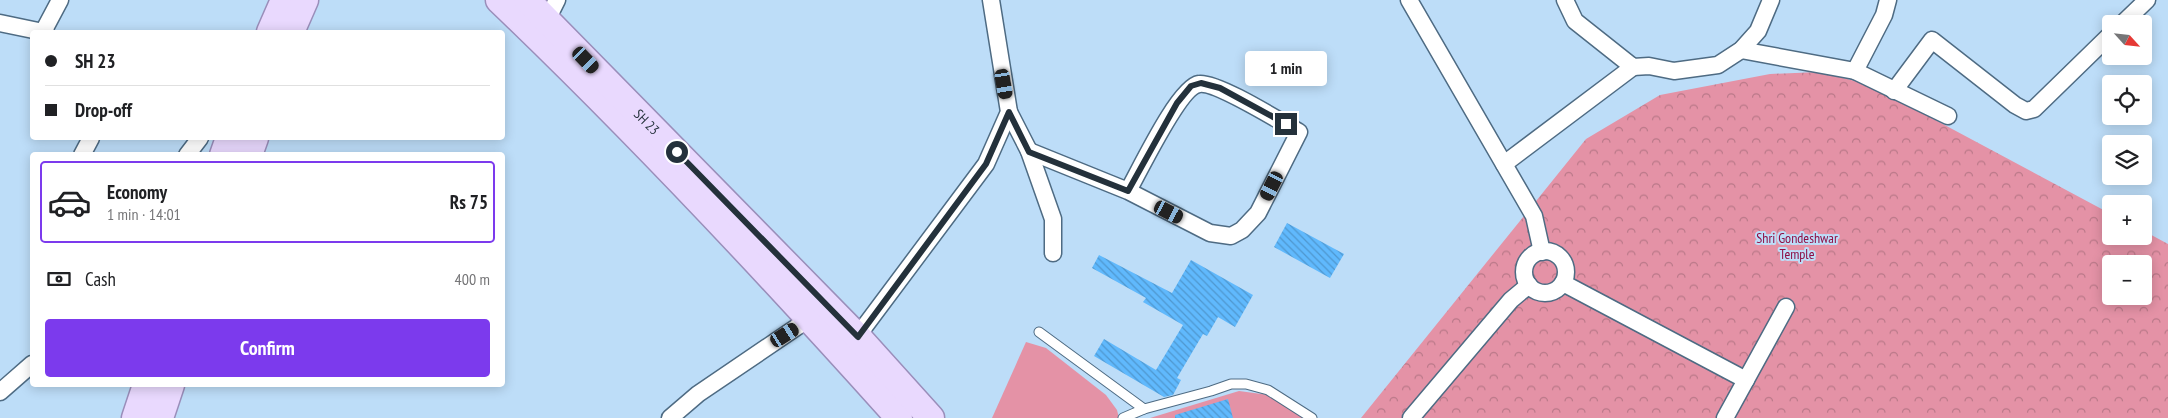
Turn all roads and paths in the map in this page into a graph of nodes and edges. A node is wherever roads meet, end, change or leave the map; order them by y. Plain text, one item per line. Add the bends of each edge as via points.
1 (60, 0) edge
2 (284, 0) edge
3 (305, 0) edge
4 (498, 0) edge
5 (527, 0) edge
6 (991, 0) edge
7 (1409, 0) edge
8 (1565, 0) edge
9 (1771, 0) edge
10 (1888, 0) edge
11 (2147, 0) edge
12 (2131, 15) edge
13 (546, 18) edge
14 (0, 23) edge
15 (34, 30) edge
16 (45, 30) edge
17 (271, 30) edge
18 (293, 30) edge
19 (2102, 43) edge
20 (1741, 50) junction
21 (1633, 67) junction
22 (1855, 71) junction
23 (1894, 91) junction
24 (1009, 112) junction
25 (1948, 116) dead end
26 (90, 140) edge
27 (199, 140) edge
28 (228, 140) edge
29 (254, 140) edge
30 (84, 152) edge
31 (190, 152) edge
32 (224, 152) edge
33 (250, 152) edge
34 (1029, 152) junction
35 (1504, 164) junction
36 (1128, 191) junction
37 (1542, 252) junction
38 (1053, 253) dead end
39 (1563, 283) junction
40 (1529, 285) junction
41 (1786, 306) dead end
42 (819, 312) junction
43 (1039, 332) dead end
44 (849, 345) junction
45 (30, 366) edge
46 (1746, 380) junction
47 (145, 387) edge
48 (170, 387) edge
49 (0, 392) edge
50 (1144, 409) junction
51 (135, 418) edge
52 (160, 418) edge
53 (670, 418) edge
54 (898, 418) edge
55 (931, 418) edge
56 (1123, 418) edge
57 (1312, 418) edge
58 (1411, 418) edge
59 (1725, 418) edge

1 - 16 street
2 - 17 main road
3 - 18 main road
4 - 13 main road
5 - 13 main road
6 - 24 street
7 - 35 street
8 - 21 street via 1574,21
9 - 20 street via 1758,31
10 - 22 street via 1884,15
11 - 12 street
13 - 42 main road via 696,185
14 - 15 street
19 - 23 street via 2034,109 2026,111 1932,40
20 - 21 street via 1718,65 1674,71 1649,66
20 - 22 street
21 - 35 street
22 - 23 street
23 - 25 street
24 - 34 street
24 - 44 street via 986,164
26 - 30 street
27 - 31 street
28 - 32 main road
29 - 33 main road
34 - 36 street
34 - 38 street via 1054,219
35 - 37 street via 1534,216
36 - 36 street via 1177,103 1191,86 1201,83 1220,88 1299,132 1258,213 1242,230 1230,236 1210,232
37 - 39 street via 1561,258 1566,270
37 - 40 street via 1527,262 1524,276
39 - 40 street via 1545,293
39 - 46 street
40 - 58 street via 1512,300
41 - 46 street
42 - 44 main road
42 - 53 street via 706,389
43 - 50 lane
44 - 54 main road
44 - 55 main road
45 - 49 street
46 - 59 street
47 - 51 main road
48 - 52 main road
50 - 56 lane
50 - 57 lane via 1238,384 1268,390

